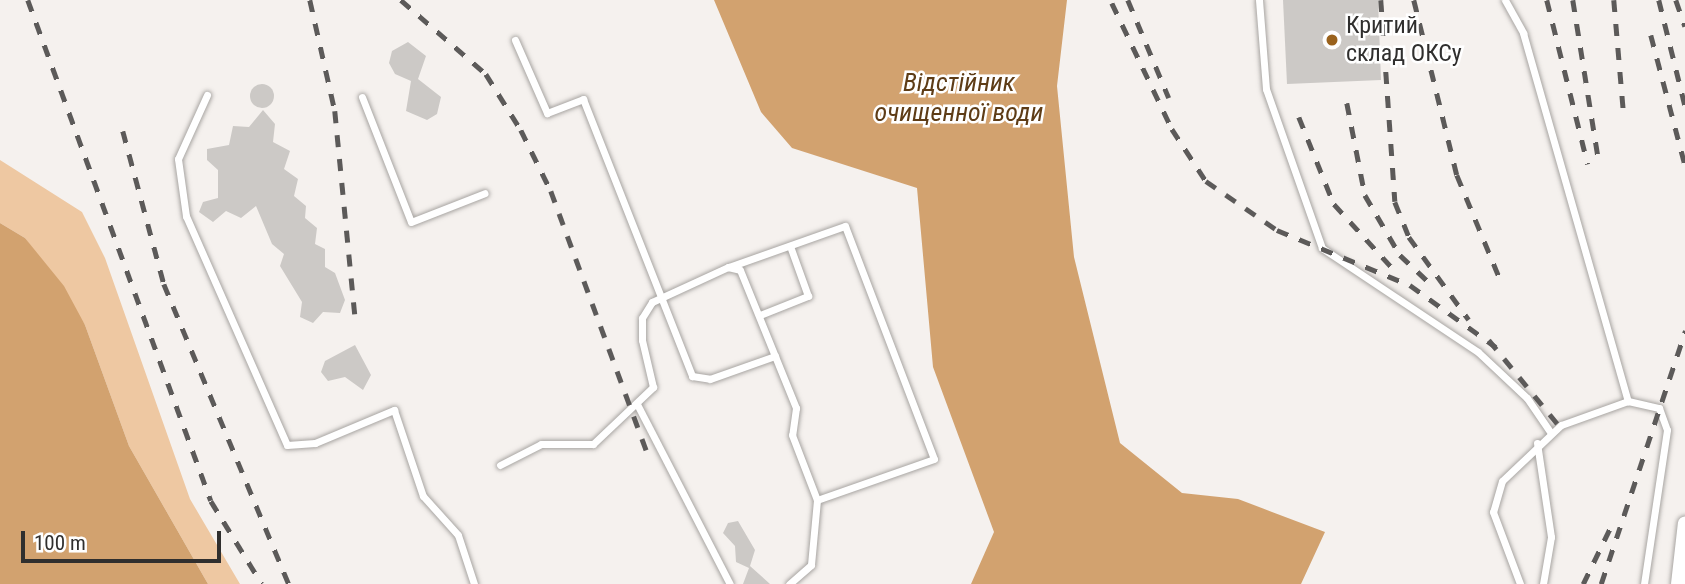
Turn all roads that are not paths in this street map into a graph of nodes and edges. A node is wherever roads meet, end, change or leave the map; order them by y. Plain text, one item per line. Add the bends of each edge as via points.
1 (1259, 0) edge
2 (1505, 0) edge
3 (515, 40) dead end
4 (207, 95) dead end
5 (362, 97) dead end
6 (485, 192) dead end
7 (790, 246) junction
8 (728, 267) junction
9 (660, 298) junction
10 (760, 315) junction
11 (775, 356) junction
12 (1628, 401) junction
13 (638, 406) junction
14 (1550, 433) junction
15 (1537, 443) junction
16 (500, 465) dead end
17 (817, 500) junction
18 (1685, 523) edge
19 (474, 584) edge
20 (730, 584) edge
21 (789, 584) edge
22 (1520, 584) edge
23 (1543, 584) edge
24 (1644, 584) edge
25 (1678, 584) edge

1 - 14 lane via 1266,89 1322,248 1478,352 1527,398
2 - 12 lane via 1523,33
3 - 9 lane via 547,113 583,99
4 - 19 lane via 178,159 186,216 287,444 315,443 394,410 423,496 458,535
5 - 6 lane via 411,222
7 - 8 lane
7 - 10 lane via 808,296
7 - 17 lane via 845,226 934,459
8 - 9 lane
8 - 10 lane via 745,276
9 - 11 lane via 685,362 699,380
9 - 13 lane via 642,318 653,387
10 - 11 lane
11 - 17 lane via 796,408 792,435
12 - 14 lane
12 - 24 lane via 1659,408 1667,430
13 - 16 lane via 593,444 541,444
13 - 20 lane
14 - 15 lane
15 - 22 lane via 1502,481 1493,503
15 - 23 lane via 1551,537
17 - 21 lane via 811,565
18 - 25 street

